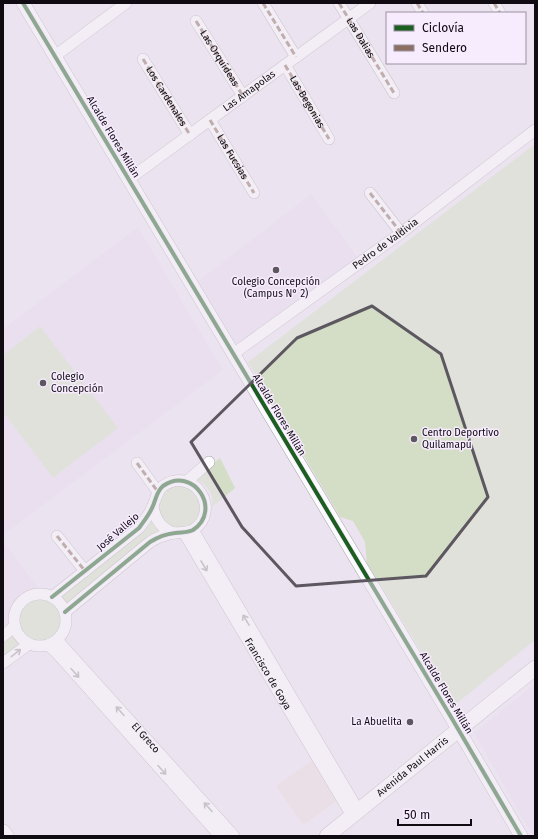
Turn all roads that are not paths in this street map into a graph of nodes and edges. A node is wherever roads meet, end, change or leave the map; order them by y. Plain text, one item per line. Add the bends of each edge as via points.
1 (23, 3) edge
2 (126, 3) edge
3 (262, 3) edge
4 (339, 3) edge
5 (370, 3) edge
6 (416, 3) edge
7 (494, 3) edge
8 (422, 12) edge
9 (499, 12) edge
10 (349, 19) junction
11 (196, 21) dead end
12 (55, 56) junction
13 (296, 57) junction
14 (143, 59) dead end
15 (285, 65) junction
16 (394, 93) dead end
17 (243, 96) junction
18 (210, 120) junction
19 (535, 130) edge
20 (190, 134) junction
21 (329, 139) dead end
22 (129, 179) junction
23 (254, 193) dead end
24 (370, 193) dead end
25 (401, 233) junction
26 (233, 354) junction
27 (209, 462) dead end
28 (137, 463) dead end
29 (186, 482) junction
30 (158, 492) junction
31 (153, 506) junction
32 (184, 532) junction
33 (57, 536) dead end
34 (85, 571) junction
35 (52, 597) junction
36 (65, 612) junction
37 (15, 626) junction
38 (3, 636) edge
39 (52, 643) junction
40 (29, 644) junction
41 (3, 663) edge
42 (535, 668) edge
43 (458, 730) junction
44 (355, 813) junction
45 (3, 832) edge
46 (6, 836) edge
47 (220, 836) edge
48 (234, 836) edge
49 (327, 836) edge
50 (521, 836) edge

1 - 12 street, Alcalde Flores Millán
2 - 12 street
3 - 13 street
4 - 10 street, Las Dalias
5 - 10 street, Las Amapolas
6 - 8 street
7 - 9 street
10 - 13 street, Las Amapolas
10 - 16 street, Las Dalias
11 - 17 street, Las Orquídeas
12 - 22 street, Alcalde Flores Millán
13 - 15 street, Las Amapolas
14 - 20 street, Los Cardenales
15 - 17 street, Las Amapolas
15 - 21 street, Las Begonias
17 - 18 street, Las Amapolas
18 - 20 street, Las Amapolas
18 - 23 street, Las Fucsias
19 - 25 street, Pedro de Valdivia
20 - 22 street, Las Amapolas
22 - 26 street, Alcalde Flores Millán
24 - 25 street
25 - 26 street, Pedro de Valdivia
26 - 43 street, Alcalde Flores Millán
27 - 29 street
28 - 30 street
29 - 30 street via 172,482
29 - 32 street via 193,484 201,492 205,512 201,522
30 - 31 street, José Vallejo
31 - 32 street, José Vallejo via 154,515 166,530
31 - 34 street, José Vallejo via 139,528
32 - 36 street via 161,536 150,542
32 - 44 street, Francisco de Goya
33 - 34 street
34 - 35 street, José Vallejo
35 - 36 street via 60,603
35 - 37 street via 45,594 30,596 18,608
36 - 39 street via 65,628 62,635
37 - 38 street
37 - 40 street via 20,636
39 - 40 street via 38,646
39 -> 47 street, El Greco via 56,652
48 -> 39 street, El Greco
41 -> 40 street
42 - 43 main road, Avenida Paul Harris
43 - 44 main road, Avenida Paul Harris
43 - 50 street, Alcalde Flores Millán
44 - 49 main road, Avenida Paul Harris
45 - 46 main road

